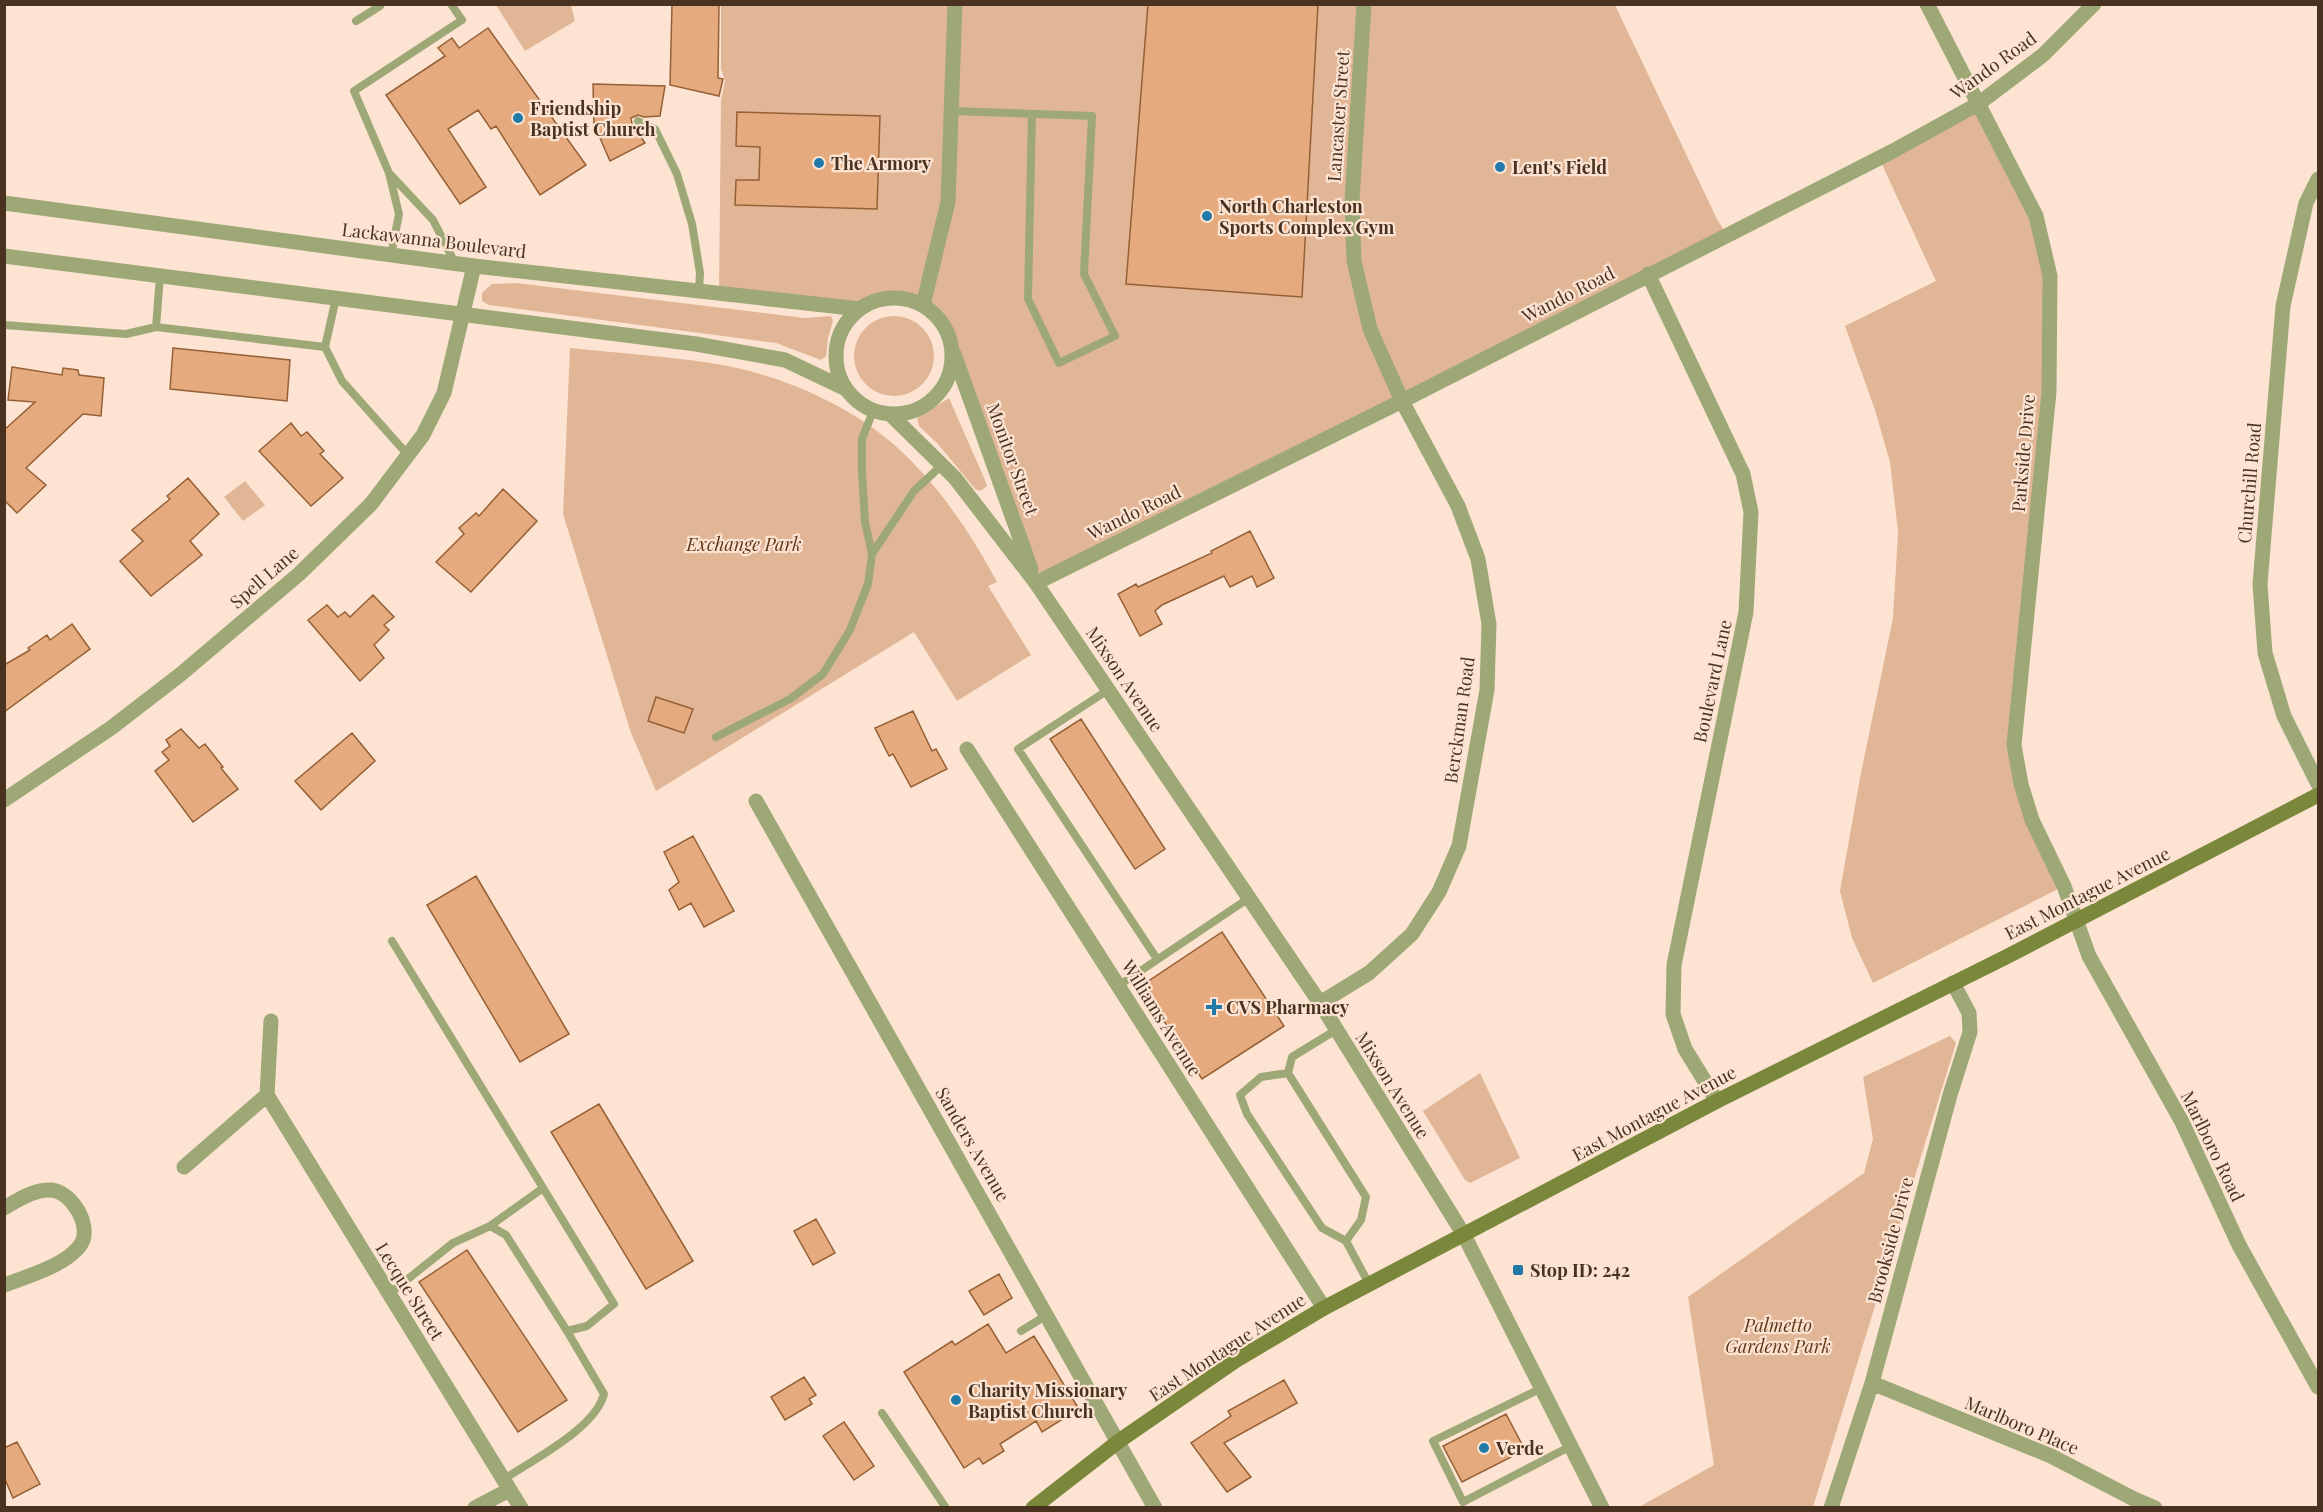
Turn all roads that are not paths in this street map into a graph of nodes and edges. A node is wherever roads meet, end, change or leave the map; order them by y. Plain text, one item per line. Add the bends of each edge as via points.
1 (451, 4) edge
2 (955, 4) edge
3 (1364, 4) edge
4 (1927, 4) edge
5 (2094, 4) edge
6 (381, 5) edge
7 (356, 21) dead end
8 (1978, 104) junction
9 (952, 111) junction
10 (1032, 114) junction
11 (638, 122) dead end
12 (389, 173) junction
13 (2319, 179) edge
14 (4, 203) edge
15 (392, 255) junction
16 (4, 256) edge
17 (455, 263) junction
18 (474, 266) junction
19 (1648, 274) junction
20 (160, 276) junction
21 (699, 291) junction
22 (336, 298) junction
23 (922, 305) junction
24 (860, 309) junction
25 (463, 314) junction
26 (4, 324) edge
27 (156, 327) junction
28 (325, 347) junction
29 (952, 348) junction
30 (846, 389) junction
31 (1402, 401) junction
32 (873, 411) junction
33 (890, 414) junction
34 (408, 455) junction
35 (942, 465) junction
36 (872, 554) junction
37 (1036, 583) junction
38 (1108, 690) junction
39 (716, 738) dead end
40 (967, 748) dead end
41 (2319, 784) edge
42 (2319, 795) edge
43 (4, 800) edge
44 (756, 801) dead end
45 (1249, 898) junction
46 (2076, 920) junction
47 (392, 942) dead end
48 (1157, 958) junction
49 (1953, 984) junction
50 (1118, 986) junction
51 (1320, 1003) junction
52 (271, 1021) dead end
53 (1336, 1030) junction
54 (1288, 1073) junction
55 (267, 1095) junction
56 (1717, 1101) junction
57 (184, 1167) dead end
58 (543, 1188) junction
59 (4, 1208) edge
60 (490, 1226) junction
61 (1464, 1235) junction
62 (1346, 1241) junction
63 (1369, 1284) junction
64 (4, 1285) edge
65 (389, 1294) junction
66 (1323, 1308) junction
67 (1047, 1315) junction
68 (567, 1330) junction
69 (1021, 1331) dead end
70 (1872, 1383) junction
71 (2319, 1387) edge
72 (1542, 1388) junction
73 (882, 1413) dead end
74 (1119, 1441) junction
75 (1571, 1446) junction
76 (506, 1485) junction
77 (475, 1508) edge
78 (521, 1508) edge
79 (946, 1508) edge
80 (1033, 1508) edge
81 (1155, 1508) edge
82 (1602, 1508) edge
83 (1831, 1508) edge
84 (2155, 1508) edge

1 - 12 lane via 462,20 354,91
2 - 9 street
3 - 31 street, Lancaster Street via 1352,201 1354,261 1370,329
4 - 8 street, Parkside Drive
5 - 8 street, Wando Road via 2043,55
6 - 7 lane
8 - 19 street, Wando Road via 1886,155
8 - 46 street, Parkside Drive via 2036,216 2050,276 2049,392 2014,745 2032,820
9 - 10 lane
9 - 23 street via 948,202
10 - 10 lane via 1092,116 1084,274 1115,336 1059,363 1028,299
11 - 21 lane via 655,129 677,174 692,224
12 - 15 lane via 399,214
12 - 17 lane via 433,220
13 - 41 street, Churchill Road via 2306,203 2283,306 2259,584 2265,652 2284,716
14 - 15 street, Lackawanna Boulevard
15 - 17 street, Lackawanna Boulevard
16 - 20 street
17 - 18 street, Lackawanna Boulevard
18 - 21 street, Lackawanna Boulevard
18 - 25 street, Spell Lane
19 - 31 street, Wando Road
19 - 56 street, Boulevard Lane via 1743,474 1751,512 1746,612 1674,965 1673,1014 1684,1049
20 - 22 street
20 - 27 lane
21 - 24 street, Lackawanna Boulevard
22 - 25 street
22 - 28 lane
23 - 24 street via 890,298
23 - 29 street via 937,316
24 - 30 street via 847,322 837,346 838,373
25 - 30 street via 696,344 785,360
25 - 34 street, Spell Lane via 444,393 431,422
26 - 27 lane via 126,334
27 - 28 lane
28 - 34 lane via 342,381
29 - 33 street via 947,382 937,396 908,413
29 - 37 street, Monitor Street
30 - 32 street
31 - 37 street, Wando Road
31 - 51 street, Berckman Road via 1458,506 1478,559 1489,624 1487,690 1459,846 1439,892 1412,934 1369,974
32 - 33 street
32 - 36 lane via 862,439 861,471
33 - 35 street
34 - 43 street, Spell Lane via 371,504 299,574 111,728
35 - 36 lane via 914,491
35 - 37 street
36 - 39 lane via 868,584 850,630 823,674 790,699
37 - 38 street, Mixson Avenue
38 - 45 street, Mixson Avenue
38 - 48 lane via 1018,749
40 - 50 street, Williams Avenue
42 - 46 main road, East Montague Avenue
44 - 67 street, Sanders Avenue
45 - 48 lane
45 - 51 street, Mixson Avenue
46 - 49 main road, East Montague Avenue
46 - 71 street, Marlboro Road via 2089,956 2182,1122 2239,1245
47 - 58 lane
48 - 50 lane
49 - 56 main road, East Montague Avenue
49 - 70 street, Brookside Drive via 1969,1013 1970,1032
50 - 66 street, Williams Avenue
51 - 53 street, Mixson Avenue
52 - 55 street
53 - 54 lane via 1292,1057
53 - 61 street, Mixson Avenue
54 - 62 lane via 1366,1197 1361,1220
54 - 62 lane via 1261,1077 1240,1095 1247,1113 1322,1228
55 - 57 street
55 - 65 street, Lecque Street
56 - 61 main road, East Montague Avenue
58 - 60 lane
58 - 68 lane via 614,1304 587,1326
59 - 64 street via 34,1192 53,1190 69,1198 77,1210 83,1240 58,1263
60 - 65 lane via 453,1243
60 - 68 lane via 506,1235
61 - 63 main road, East Montague Avenue
61 - 72 street, Mixson Avenue
62 - 63 lane
63 - 66 main road, East Montague Avenue
65 - 76 street, Lecque Street
66 - 74 main road, East Montague Avenue via 1234,1361
67 - 69 lane
67 - 74 street, Sanders Avenue
68 - 76 lane via 604,1394 601,1404 582,1426
70 - 83 street, Brookside Drive
70 - 84 street, Marlboro Place via 2051,1456
72 - 75 street, Mixson Avenue
72 - 75 lane via 1433,1441 1463,1502
73 - 79 lane
74 - 80 main road, East Montague Avenue
74 - 81 street, Sanders Avenue
75 - 82 street, Mixson Avenue
76 - 77 street
76 - 78 street, Lecque Street

